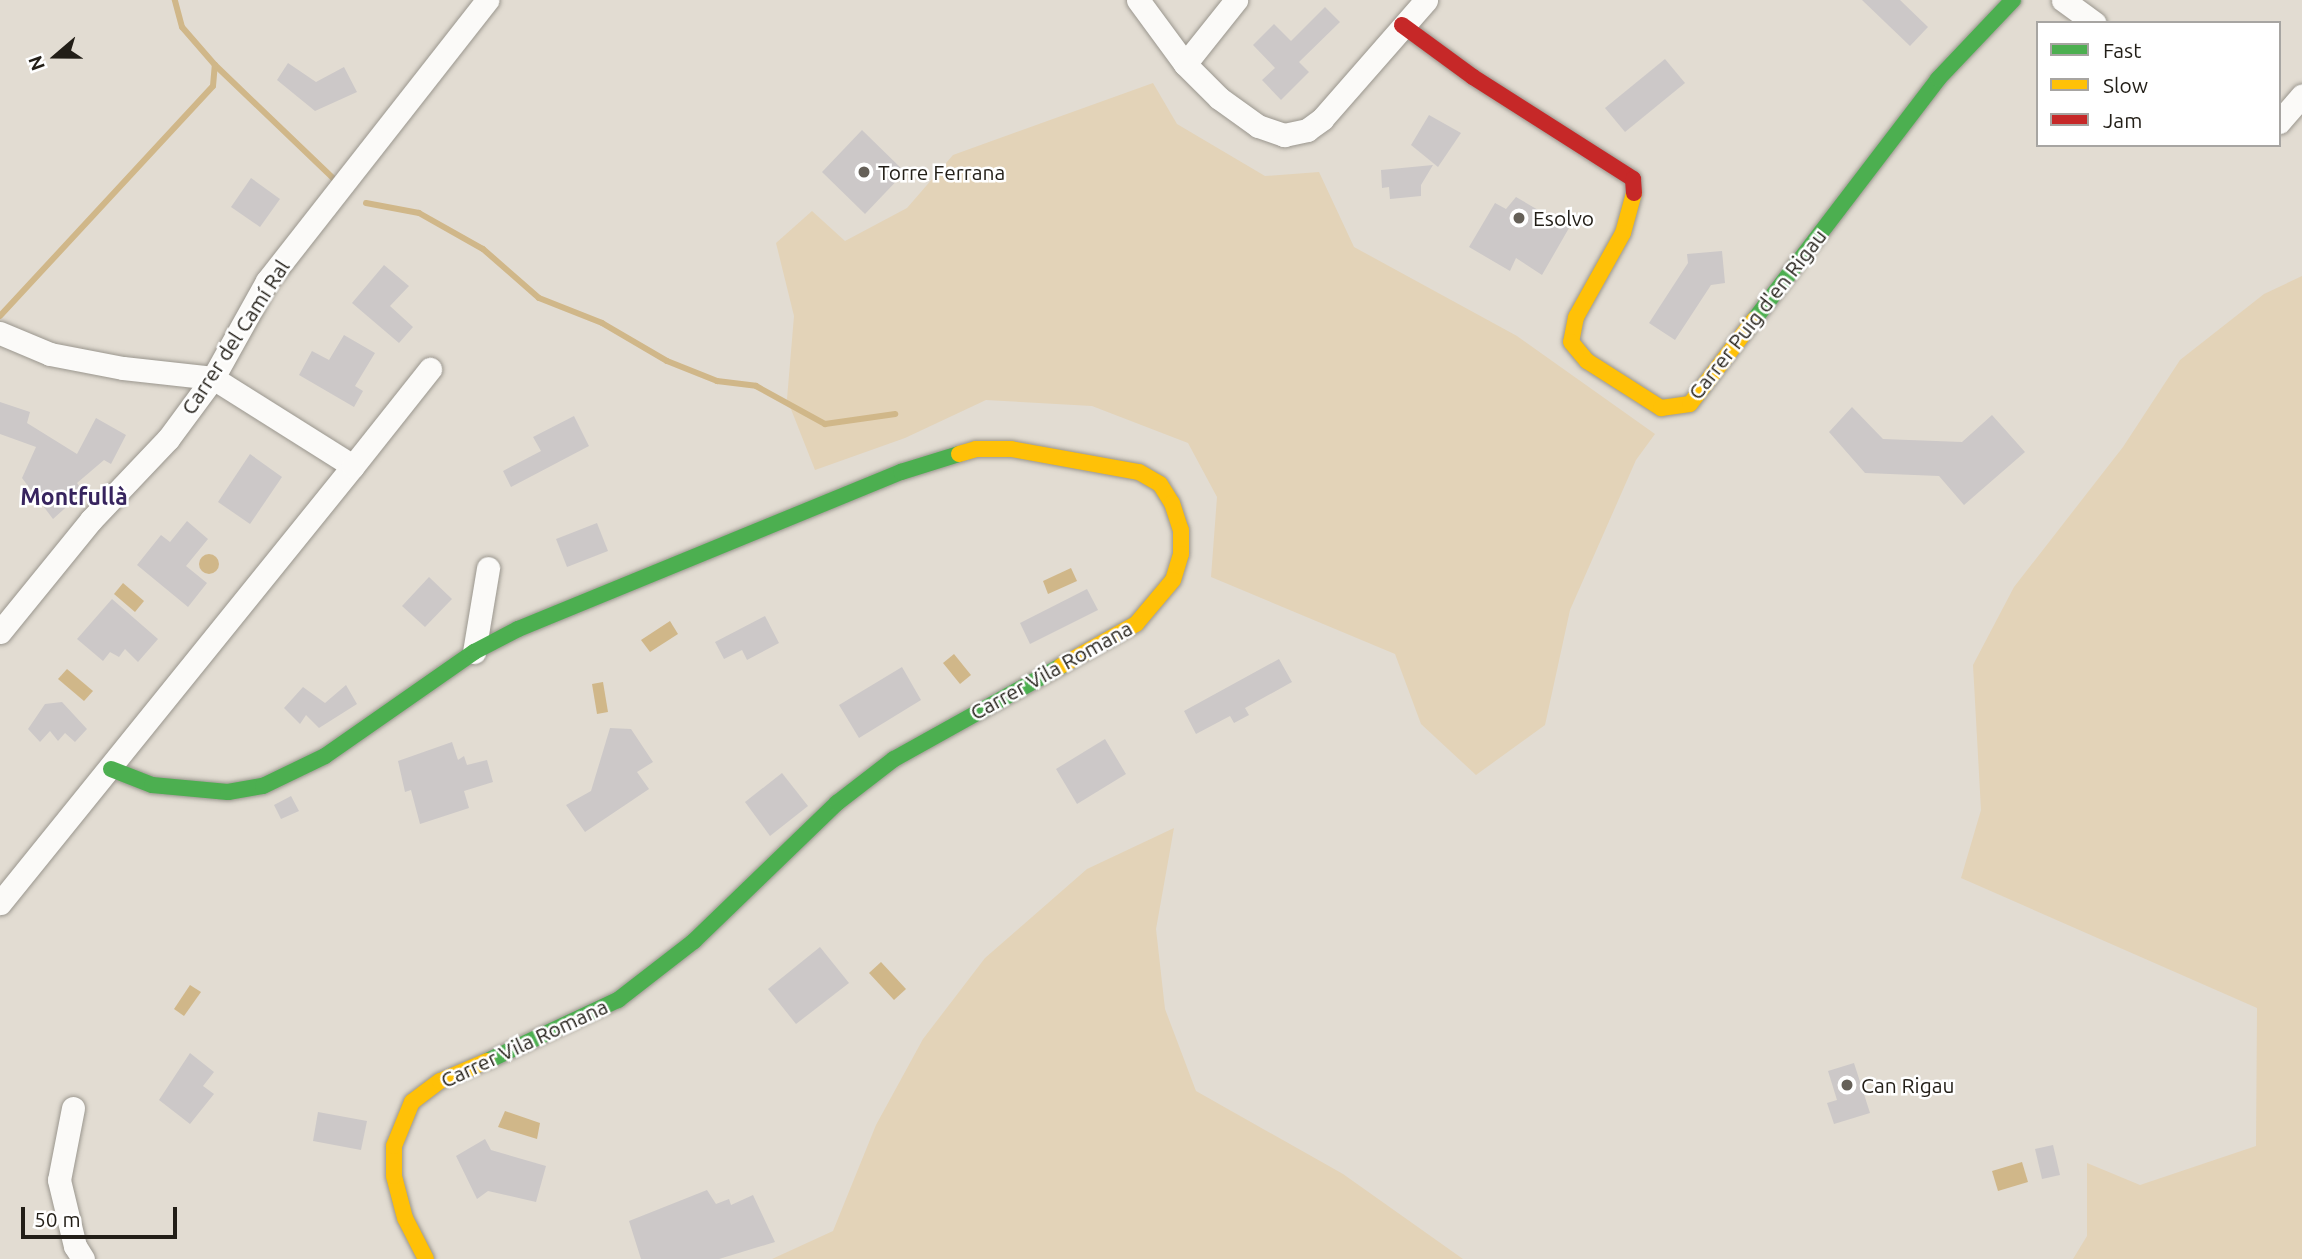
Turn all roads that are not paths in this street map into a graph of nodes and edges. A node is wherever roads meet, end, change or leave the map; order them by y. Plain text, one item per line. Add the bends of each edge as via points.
1 (487, 0) edge
2 (1138, 0) edge
3 (1236, 0) edge
4 (1426, 0) edge
5 (2012, 0) edge
6 (2063, 0) edge
7 (2092, 21) edge
8 (1402, 25) junction
9 (1185, 64) junction
10 (2302, 96) edge
11 (2281, 120) edge
12 (0, 333) edge
13 (430, 369) dead end
14 (213, 378) junction
15 (354, 466) junction
16 (488, 568) dead end
17 (0, 632) edge
18 (474, 652) junction
19 (111, 769) junction
20 (0, 903) edge
21 (73, 1108) dead end
22 (83, 1259) edge
23 (426, 1259) edge

1 - 14 street, Carrer del Camí Ral via 267,281
2 - 9 street
3 - 9 street
4 - 8 street
5 - 8 street, Carrer Puig d'en Rigau via 1938,79 1690,404 1661,408 1587,361 1571,342 1576,317 1623,233 1636,199 1633,179 1473,77
6 - 7 street
8 - 9 street via 1322,119 1307,130 1284,135 1258,126 1219,98
10 - 11 street
12 - 14 street via 50,354 123,369
13 - 15 street
14 - 15 street
14 - 17 street, Carrer del Camí Ral via 168,439 91,520
15 - 19 street
16 - 18 street
18 - 19 street, Carrer Vila Romana via 364,732 263,786 228,792 152,785
18 - 23 street, Carrer Vila Romana via 518,629 901,472 976,449 1011,449 1139,472 1160,484 1181,530 1181,554 1173,580 1136,624 894,760 837,803 694,941 618,1000 583,1020 440,1081 412,1102 394,1146 394,1176 405,1218
19 - 20 street
21 - 22 street via 59,1180 75,1246

